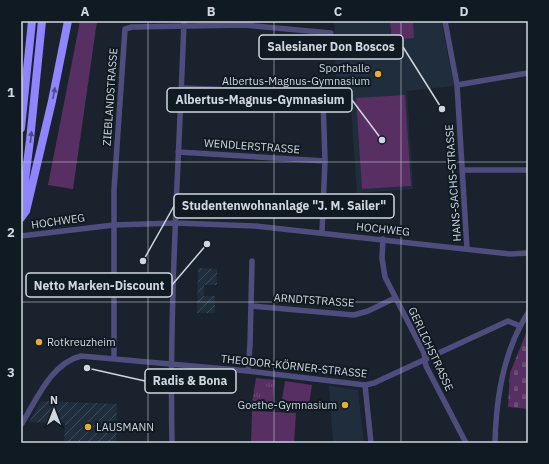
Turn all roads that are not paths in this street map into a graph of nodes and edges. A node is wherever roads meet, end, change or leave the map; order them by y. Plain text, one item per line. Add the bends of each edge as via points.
1 (32, 21) edge
2 (42, 21) edge
3 (68, 21) edge
4 (446, 21) edge
5 (184, 23) edge
6 (331, 33) dead end
7 (528, 73) edge
8 (457, 85) junction
9 (181, 88) junction
10 (21, 128) edge
11 (178, 152) junction
12 (325, 161) junction
13 (462, 170) junction
14 (528, 170) edge
15 (21, 212) edge
16 (21, 218) edge
17 (175, 223) junction
18 (114, 225) junction
19 (322, 232) junction
20 (21, 236) edge
21 (383, 239) junction
22 (467, 248) junction
23 (528, 253) edge
24 (252, 261) dead end
25 (395, 298) junction
26 (252, 306) junction
27 (528, 313) edge
28 (520, 326) junction
29 (114, 358) junction
30 (425, 359) junction
31 (171, 363) junction
32 (248, 371) junction
33 (365, 385) junction
34 (21, 425) edge
35 (172, 443) edge
36 (371, 443) edge
37 (466, 443) edge
38 (495, 443) edge

1 - 10 highway
15 -> 2 highway
16 -> 3 highway via 26,212 40,154
4 - 8 street, HANS-SACHS-STRASSE
5 - 6 street via 244,24
5 - 9 street
5 - 18 street, ZIEBLANDSTRASSE via 132,26 125,29
7 - 8 street
8 - 13 street, HANS-SACHS-STRASSE
9 - 11 street
9 - 12 street via 318,93 323,99
11 - 12 street, WENDLERSTRASSE
11 - 17 street
12 - 19 street
13 - 14 street
13 - 22 street, HANS-SACHS-STRASSE
17 - 18 street, HOCHWEG
17 - 19 street, HOCHWEG
17 - 31 street
18 - 20 street, HOCHWEG
18 - 29 street
19 - 21 street, HOCHWEG
21 - 22 street, HOCHWEG
21 - 25 street, GERLICHSTRASSE via 382,267
22 - 23 street, HOCHWEG via 510,254
24 - 26 street
25 - 26 street, ARNDTSTRASSE via 354,315
25 - 30 street, GERLICHSTRASSE
26 - 32 street
27 - 28 street
28 - 30 street, THEODOR-KÖRNER-STRASSE via 508,321
28 - 38 street via 506,359 501,380
29 - 31 street, THEODOR-KÖRNER-STRASSE
29 - 34 street, THEODOR-KÖRNER-STRASSE via 81,356 62,365
30 - 33 street, THEODOR-KÖRNER-STRASSE
30 - 37 street, GERLICHSTRASSE via 426,366
31 - 32 street, THEODOR-KÖRNER-STRASSE
31 - 35 street
32 - 33 street, THEODOR-KÖRNER-STRASSE
33 - 36 street

